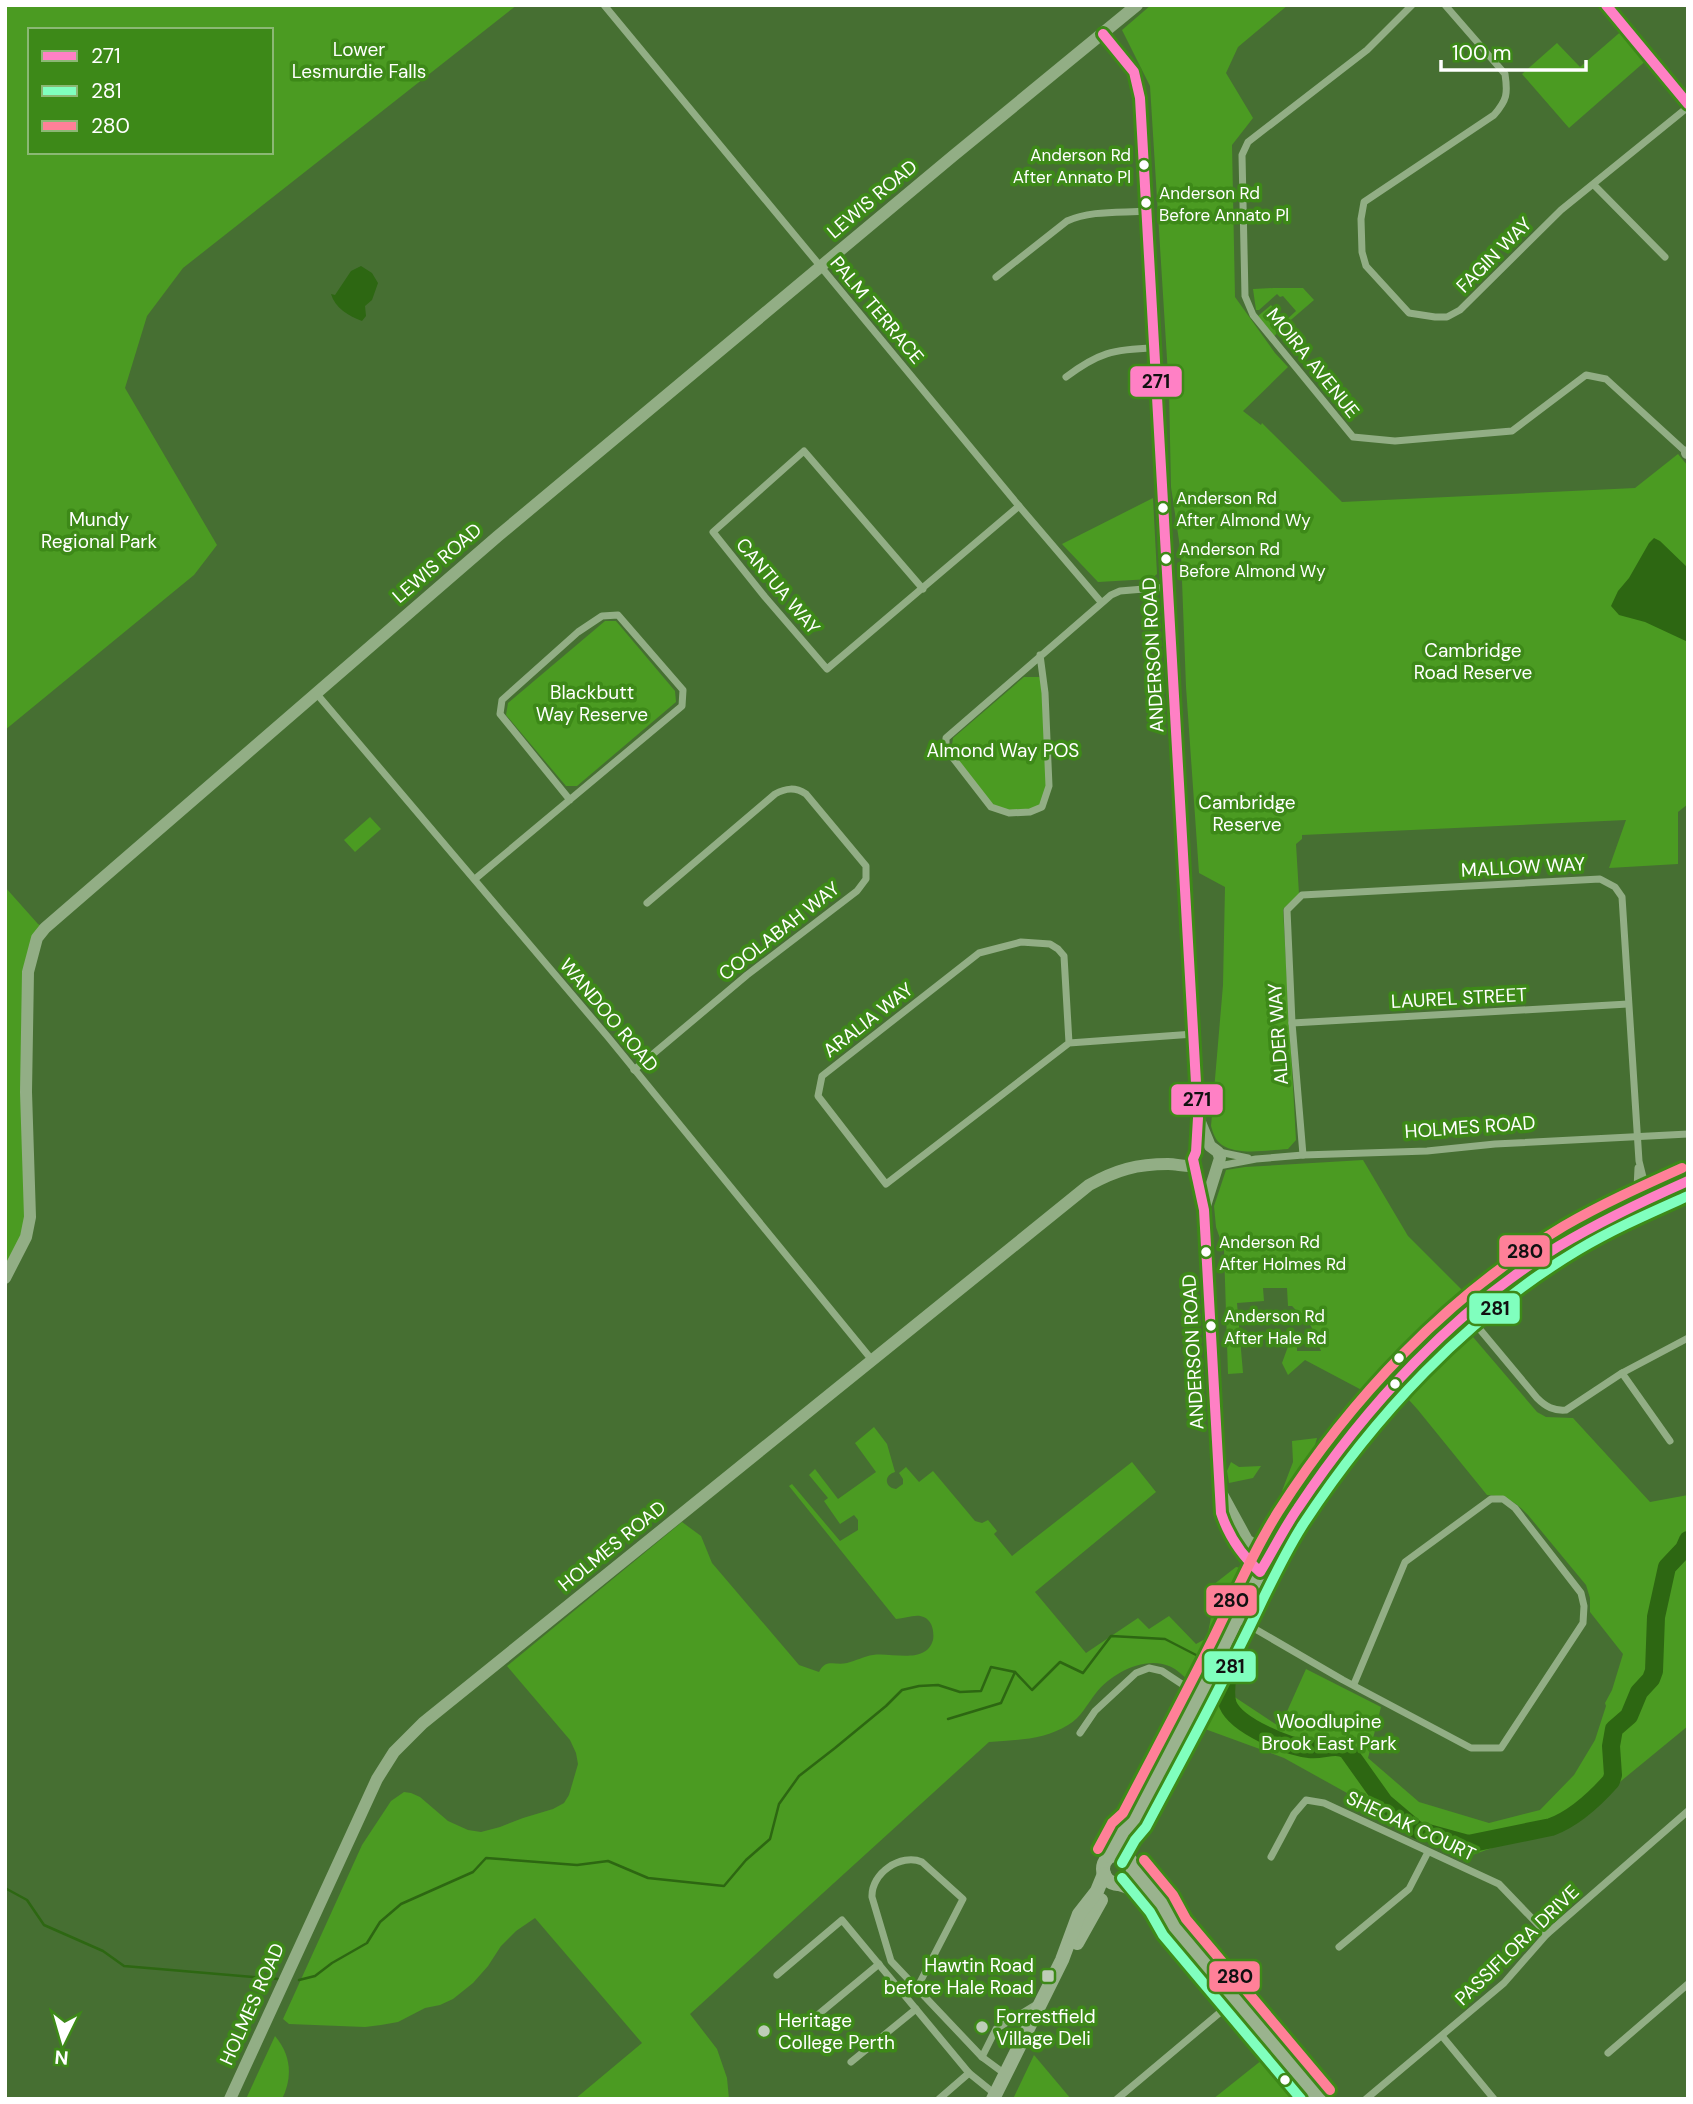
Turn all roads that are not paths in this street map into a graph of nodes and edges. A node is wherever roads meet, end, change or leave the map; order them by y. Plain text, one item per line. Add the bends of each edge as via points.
1 (604, 5) edge
2 (1137, 5) edge
3 (1412, 5) edge
4 (1445, 5) edge
5 (1606, 5) edge
6 (1620, 5) edge
7 (1612, 12) junction
8 (1103, 33) junction
9 (1688, 106) edge
10 (1594, 185) junction
11 (1147, 211) junction
12 (1665, 257) dead end
13 (821, 267) junction
14 (996, 277) dead end
15 (1154, 348) junction
16 (1066, 377) dead end
17 (1687, 453) edge
18 (1019, 506) junction
19 (1168, 587) junction
20 (923, 589) junction
21 (1101, 602) junction
22 (1040, 655) junction
23 (316, 693) junction
24 (570, 800) junction
25 (475, 879) junction
26 (647, 903) dead end
27 (1287, 910) joint
28 (1628, 1004) junction
29 (1292, 1023) junction
30 (1194, 1034) junction
31 (1069, 1043) junction
32 (634, 1070) junction
33 (1198, 1118) junction
34 (1688, 1134) edge
35 (1637, 1137) junction
36 (1214, 1149) junction
37 (1303, 1155) junction
38 (1256, 1159) junction
39 (1195, 1160) junction
40 (1639, 1161) junction
41 (1218, 1167) junction
42 (1688, 1181) edge
43 (1655, 1194) junction
44 (1640, 1200) junction
45 (1204, 1210) junction
46 (5, 1278) edge
47 (1467, 1314) junction
48 (1688, 1338) edge
49 (872, 1360) junction
50 (1622, 1373) junction
51 (1670, 1441) dead end
52 (1221, 1492) junction
53 (1269, 1556) junction
54 (1260, 1572) junction
55 (1238, 1619) junction
56 (1354, 1684) junction
57 (1200, 1696) junction
58 (1080, 1733) dead end
59 (1688, 1811) edge
60 (1134, 1821) junction
61 (1428, 1852) junction
62 (1110, 1856) junction
63 (1271, 1857) dead end
64 (1130, 1863) junction
65 (1104, 1874) junction
66 (1118, 1884) junction
67 (1174, 1927) junction
68 (1547, 1934) junction
69 (1339, 1947) dead end
70 (1062, 1960) junction
71 (879, 1964) junction
72 (777, 1975) dead end
73 (1688, 1984) edge
74 (917, 1988) junction
75 (1043, 1999) junction
76 (1236, 1999) junction
77 (916, 2009) junction
78 (814, 2018) dead end
79 (1442, 2036) junction
80 (1608, 2053) dead end
81 (982, 2057) junction
82 (851, 2062) dead end
83 (970, 2073) junction
84 (1005, 2075) junction
85 (994, 2097) edge
86 (230, 2099) edge
87 (939, 2099) edge
88 (1117, 2099) edge
89 (1319, 2099) edge
90 (1366, 2099) edge
91 (1494, 2099) edge

1 - 13 street, PALM TERRACE
2 - 8 street, LEWIS ROAD
3 - 17 street, MOIRA AVENUE via 1367,50 1248,142 1242,155 1245,296 1253,315 1353,437 1395,441 1512,431 1586,375 1606,379
4 - 10 street, FAGIN WAY via 1505,74 1506,102 1494,115 1364,202 1362,252 1366,266 1409,313 1447,317
5 - 7 street
6 - 7 street
7 - 9 street
8 - 11 street, ANDERSON ROAD via 1136,78
8 - 13 street, LEWIS ROAD
9 - 10 street, FAGIN WAY
10 - 12 street
11 - 14 street via 1075,217
11 - 15 street, ANDERSON ROAD
13 - 18 street, PALM TERRACE
13 - 23 street, LEWIS ROAD
15 - 16 street via 1106,352
15 - 19 street, ANDERSON ROAD
18 - 20 street, CANTUA WAY
18 - 21 street, PALM TERRACE
19 - 21 street via 1120,590
19 - 30 street, ANDERSON ROAD
20 - 20 street, CANTUA WAY via 827,669 713,532 804,451
21 - 22 street
22 - 22 street via 946,738 946,749 990,807 1009,813 1042,807 1049,786
23 - 25 street, WANDOO ROAD
23 - 46 street, LEWIS ROAD via 37,938 28,972 30,1217 26,1237
24 - 24 street via 682,706 683,690 618,615 602,616 578,632 502,701 500,714
24 - 25 street
25 - 32 street, WANDOO ROAD
26 - 32 street, COOLABAH WAY via 775,794 791,788 806,794 866,866 866,879 857,891
27 - 28 street, MALLOW WAY via 1302,895 1600,879 1622,897
27 - 29 street, ALDER WAY
28 - 29 street, LAUREL STREET
28 - 35 street, MALLOW WAY
29 - 37 street, ALDER WAY
30 - 31 street
30 - 33 street, ANDERSON ROAD
31 - 31 street, ARALIA WAY via 886,1184 818,1096 822,1076 979,953 1021,942 1050,944 1064,956
32 - 49 street, WANDOO ROAD
33 - 36 street, ANDERSON ROAD
33 - 39 street, ANDERSON ROAD
34 - 35 street, HOLMES ROAD
35 - 37 street, HOLMES ROAD
35 - 40 street, MALLOW WAY
36 - 38 street, HOLMES ROAD
36 - 39 street via 1201,1147
36 - 41 street, ANDERSON ROAD via 1220,1158
37 - 38 street, HOLMES ROAD
38 - 41 street, HOLMES ROAD
39 - 41 street via 1206,1173
39 - 45 street, ANDERSON ROAD
39 - 49 street, HOLMES ROAD via 1130,1167 1089,1185
40 - 43 street, MALLOW WAY via 1643,1178
40 - 44 street, MALLOW WAY
41 - 45 street, ANDERSON ROAD
42 - 43 main road
43 - 44 main road
44 - 47 main road via 1542,1256
45 - 52 street, ANDERSON ROAD
47 - 50 street via 1551,1409 1566,1410
47 - 53 main road via 1427,1348 1351,1433
48 - 50 street
49 - 86 street, HOLMES ROAD via 423,1723 394,1752 357,1819
50 - 51 street
52 - 53 street, ANDERSON ROAD via 1247,1540
52 - 54 street, ANDERSON ROAD via 1221,1513 1229,1534 1242,1556
53 - 54 main road
54 - 55 main road
55 - 56 street
55 - 57 main road
56 - 56 street via 1471,1748 1501,1748 1583,1623 1581,1593 1515,1508 1503,1499 1491,1499 1405,1562
57 - 58 street via 1162,1671 1149,1668 1136,1673 1095,1711
57 - 60 main road
59 - 68 street, PASSIFLORA DRIVE
60 - 62 main road
60 - 64 main road
61 - 63 street, SHEOAK COURT via 1324,1803 1306,1800
61 - 68 street, SHEOAK COURT via 1499,1885
61 - 69 street via 1409,1889
62 - 64 main road via 1119,1854
62 - 65 main road
64 - 66 main road via 1130,1878
64 - 67 main road via 1170,1913
65 - 66 main road
65 - 70 main road via 1079,1914
66 - 67 main road via 1139,1892 1158,1916
66 - 70 main road via 1109,1890
67 - 76 main road
68 - 79 street, PASSIFLORA DRIVE via 1504,1983
70 - 75 main road
71 - 72 street via 842,1920
71 - 77 street
71 - 78 street
73 - 80 street
74 - 74 street via 891,1961 872,1889 886,1870 914,1858 962,1899
74 - 81 street
75 - 81 street via 996,2029
75 - 84 main road
76 - 88 street
76 - 89 main road
77 - 82 street
77 - 83 street
79 - 90 street, PASSIFLORA DRIVE
79 - 91 street
81 - 84 street
83 - 85 street
83 - 87 street
84 - 85 main road

